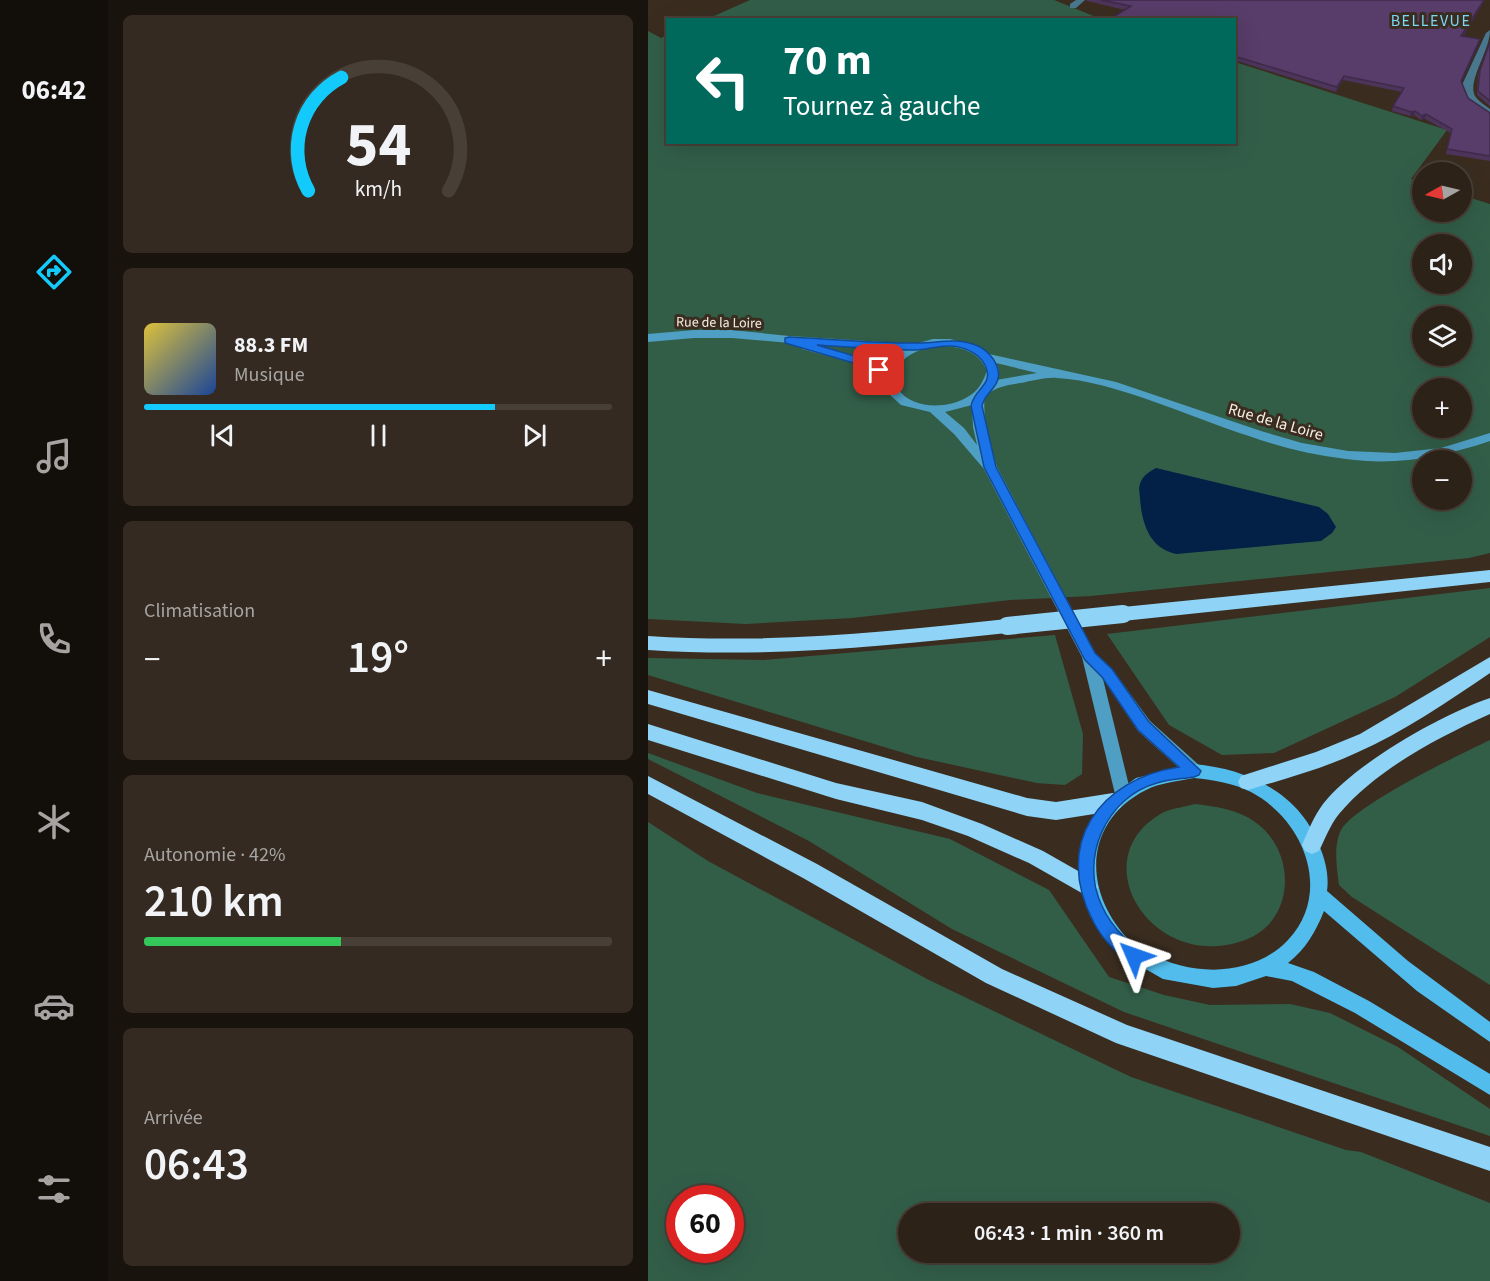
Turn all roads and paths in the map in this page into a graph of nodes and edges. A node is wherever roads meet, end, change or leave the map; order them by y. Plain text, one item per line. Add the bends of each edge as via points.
1 (1081, 0) edge
2 (1073, 6) dead end
3 (1490, 33) edge
4 (1490, 113) edge
5 (648, 338) edge
6 (789, 340) junction
7 (917, 347) junction
8 (986, 357) junction
9 (1056, 374) junction
10 (887, 376) junction
11 (989, 387) junction
12 (978, 398) junction
13 (934, 409) junction
14 (1490, 437) edge
15 (990, 467) junction
16 (1490, 576) edge
17 (648, 643) edge
18 (1090, 657) junction
19 (1490, 664) edge
20 (648, 697) edge
21 (1490, 706) edge
22 (648, 732) edge
23 (1194, 771) junction
24 (1248, 782) junction
25 (648, 784) edge
26 (1118, 798) junction
27 (1312, 845) junction
28 (1087, 887) junction
29 (1319, 896) junction
30 (1265, 967) junction
31 (1490, 1033) edge
32 (1490, 1085) edge
33 (1490, 1160) edge

1 - 2 street
3 - 4 street via 1467,85 1471,99
5 - 6 street, Rue de la Loire via 713,334
6 - 7 street, Rue de la Loire
6 - 10 street, Rue de la Loire via 861,361
7 - 8 street via 951,343 975,349
7 - 10 street via 894,361
8 - 9 street, Rue de la Loire
8 - 11 street via 993,371
9 - 11 street, Rue de la Loire
9 - 14 street, Rue de la Loire via 1118,387 1249,434 1358,458 1427,456
10 - 13 street via 891,390 903,401
11 - 12 street
12 - 13 street
12 - 15 street via 979,427
13 - 15 street
15 - 18 street
16 - 17 highway, bridge via 896,639 739,646
18 - 23 street via 1107,673 1144,726
18 - 26 street
19 - 24 highway via 1349,747
20 - 26 highway via 1027,807 1056,811
21 - 27 highway via 1407,750 1356,785 1331,810
22 - 28 highway via 836,791 922,811 1036,857
23 - 24 main road
23 - 26 main road via 1155,777
24 - 27 main road via 1286,807
25 - 33 highway via 994,976 1124,1035
26 - 28 main road via 1092,832 1085,868
27 - 29 main road via 1319,870
28 - 30 main road via 1103,924 1117,941 1154,967 1199,979 1245,975
29 - 30 main road via 1301,937 1282,957
29 - 31 main road via 1389,959
30 - 32 main road via 1307,978

